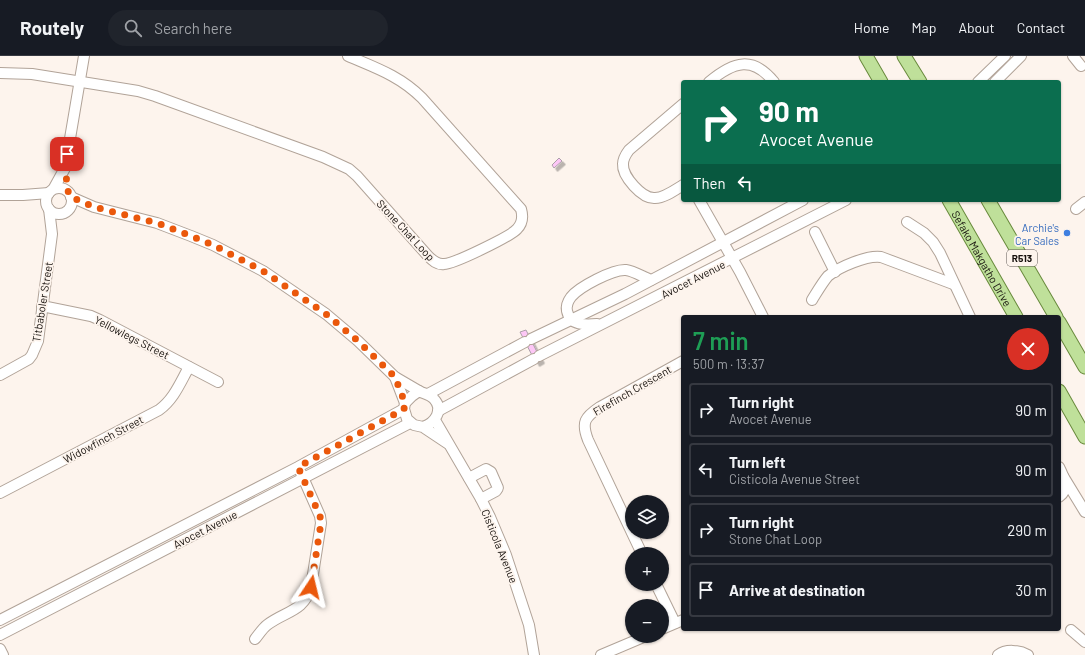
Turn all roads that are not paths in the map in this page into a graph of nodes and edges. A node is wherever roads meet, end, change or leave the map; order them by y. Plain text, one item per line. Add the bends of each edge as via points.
1 (84, 56) edge
2 (348, 56) edge
3 (866, 56) edge
4 (904, 56) edge
5 (1005, 56) edge
6 (1021, 56) edge
7 (1073, 56) edge
8 (1081, 66) dead end
9 (0, 73) edge
10 (711, 80) edge
11 (773, 80) edge
12 (880, 80) edge
13 (919, 80) edge
14 (980, 80) edge
15 (997, 80) edge
16 (80, 82) junction
17 (681, 106) edge
18 (65, 168) junction
19 (681, 187) edge
20 (51, 191) junction
21 (70, 194) junction
22 (0, 195) edge
23 (23, 195) junction
24 (700, 202) edge
25 (799, 202) edge
26 (842, 202) edge
27 (950, 202) edge
28 (989, 202) edge
29 (1085, 202) edge
30 (94, 207) junction
31 (48, 208) junction
32 (1076, 209) dead end
33 (65, 211) junction
34 (907, 222) dead end
35 (815, 232) dead end
36 (52, 234) junction
37 (722, 242) junction
38 (733, 259) junction
39 (835, 272) junction
40 (651, 280) junction
41 (953, 284) junction
42 (812, 300) dead end
43 (42, 306) junction
44 (763, 315) edge
45 (969, 315) edge
46 (1015, 315) edge
47 (1055, 315) edge
48 (571, 320) junction
49 (603, 323) junction
50 (1061, 325) edge
51 (681, 362) edge
52 (189, 367) junction
53 (1085, 367) edge
54 (0, 375) edge
55 (395, 377) junction
56 (218, 382) dead end
57 (423, 393) junction
58 (1061, 395) edge
59 (405, 406) junction
60 (436, 415) junction
61 (410, 423) junction
62 (423, 427) junction
63 (1085, 437) edge
64 (448, 444) junction
65 (298, 467) junction
66 (1061, 471) edge
67 (304, 478) junction
68 (469, 478) junction
69 (0, 493) edge
70 (1061, 496) edge
71 (481, 499) junction
72 (1085, 512) edge
73 (639, 547) edge
74 (660, 591) edge
75 (0, 620) edge
76 (679, 622) edge
77 (669, 626) edge
78 (1070, 630) dead end
79 (0, 635) edge
80 (255, 639) dead end
81 (1085, 642) edge
82 (629, 643) edge
83 (0, 649) edge
84 (3, 655) edge
85 (534, 655) edge
86 (601, 655) edge
87 (998, 655) edge
88 (1028, 655) edge

1 - 16 street
2 - 16 street, Stone Chat Loop via 411,86 521,209 522,220 516,230 455,261 440,264 428,256 357,176 336,162 171,101 138,92
3 - 12 main road
4 - 13 main road
5 - 14 street
6 - 15 street
7 - 8 street
9 - 16 street, Stone Chat Loop via 32,74
10 - 11 street via 731,64 743,59 760,64
16 - 18 street
17 - 19 street via 629,150 623,164 626,176 639,192 648,197 658,198
18 - 20 street
18 - 21 street
20 - 21 street via 62,188
20 - 23 street
20 - 31 street via 46,200
21 - 30 street
21 - 33 street via 72,204
22 - 23 street
23 - 31 street
24 - 37 street
25 - 37 street, Avocet Avenue
26 - 38 street, Avocet Avenue
27 - 46 main road, Sefako Makgatho Drive
28 - 47 main road, R513
29 - 32 street
30 - 33 street
30 - 55 street via 157,223 213,245 263,271 326,314
31 - 33 street via 56,213
31 - 36 street, Titbaboler Street
33 - 36 street, Titbaboler Street
34 - 41 street via 933,242
35 - 39 street
36 - 43 street, Titbaboler Street
37 - 38 street
37 - 40 street, Avocet Avenue
38 - 44 street
38 - 49 street, Avocet Avenue
39 - 41 street via 875,256
39 - 42 street via 826,278
40 - 48 street, Avocet Avenue
40 - 48 street via 628,270 612,272 570,297 566,310
41 - 45 street
43 - 52 street, Yellowlegs Street via 91,316
43 - 54 street, Titbaboler Street via 38,341 32,355 24,363
48 - 49 street via 582,325
48 - 57 street, Avocet Avenue
49 - 60 street, Avocet Avenue
50 - 53 main road
51 - 73 street, Firefinch Crescent via 600,406 588,415 584,426 588,440
52 - 56 street, Yellowlegs Street
52 - 69 street, Widowfinch Street via 174,395 159,410
55 - 57 street
55 - 59 street
57 - 59 street via 408,399
57 - 60 street via 433,398 437,404
58 - 63 main road
59 - 61 street via 404,414
59 - 65 street, Avocet Avenue
60 - 62 street via 430,425
60 - 64 street, Cisticola Avenue
61 - 62 street
61 - 67 street, Avocet Avenue
62 - 64 street, Cisticola Avenue
64 - 68 street, Cisticola Avenue
65 - 67 street
65 - 75 street, Avocet Avenue
66 - 70 street via 1066,488
66 - 72 street
67 - 79 street, Avocet Avenue
67 - 80 street via 321,523 309,595 296,609 268,624
68 - 71 street, Cisticola Avenue
68 - 71 street via 486,469 491,472 498,488
71 - 85 street, Cisticola Avenue via 518,589 529,625
74 - 76 street
76 - 77 street
78 - 81 street
82 - 86 street
83 - 84 street
87 - 88 street via 1006,651

